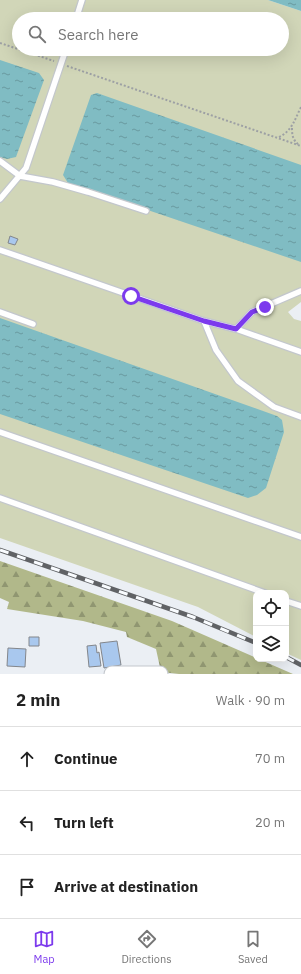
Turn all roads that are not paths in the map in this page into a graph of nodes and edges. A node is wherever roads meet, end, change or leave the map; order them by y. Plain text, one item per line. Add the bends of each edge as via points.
1 (82, 0) edge
2 (78, 12) edge
3 (64, 56) edge
4 (0, 161) edge
5 (20, 176) junction
6 (0, 199) edge
7 (146, 211) dead end
8 (0, 250) edge
9 (301, 290) edge
10 (0, 312) edge
11 (204, 321) junction
12 (33, 324) dead end
13 (236, 329) junction
14 (301, 352) edge
15 (301, 417) edge
16 (0, 432) edge
17 (0, 498) edge
18 (301, 537) edge
19 (257, 590) edge
20 (289, 602) edge
21 (301, 606) edge
22 (112, 674) edge
23 (160, 674) edge

1 - 2 lane
3 - 5 lane via 26,168
4 - 5 lane
5 - 6 lane
5 - 7 lane via 53,182
8 - 11 lane
9 - 13 lane via 252,312
10 - 12 lane
11 - 13 lane
11 - 15 lane via 216,350 238,382 274,408
13 - 14 lane
16 - 18 lane
17 - 19 lane
20 - 21 lane
22 - 23 main road

